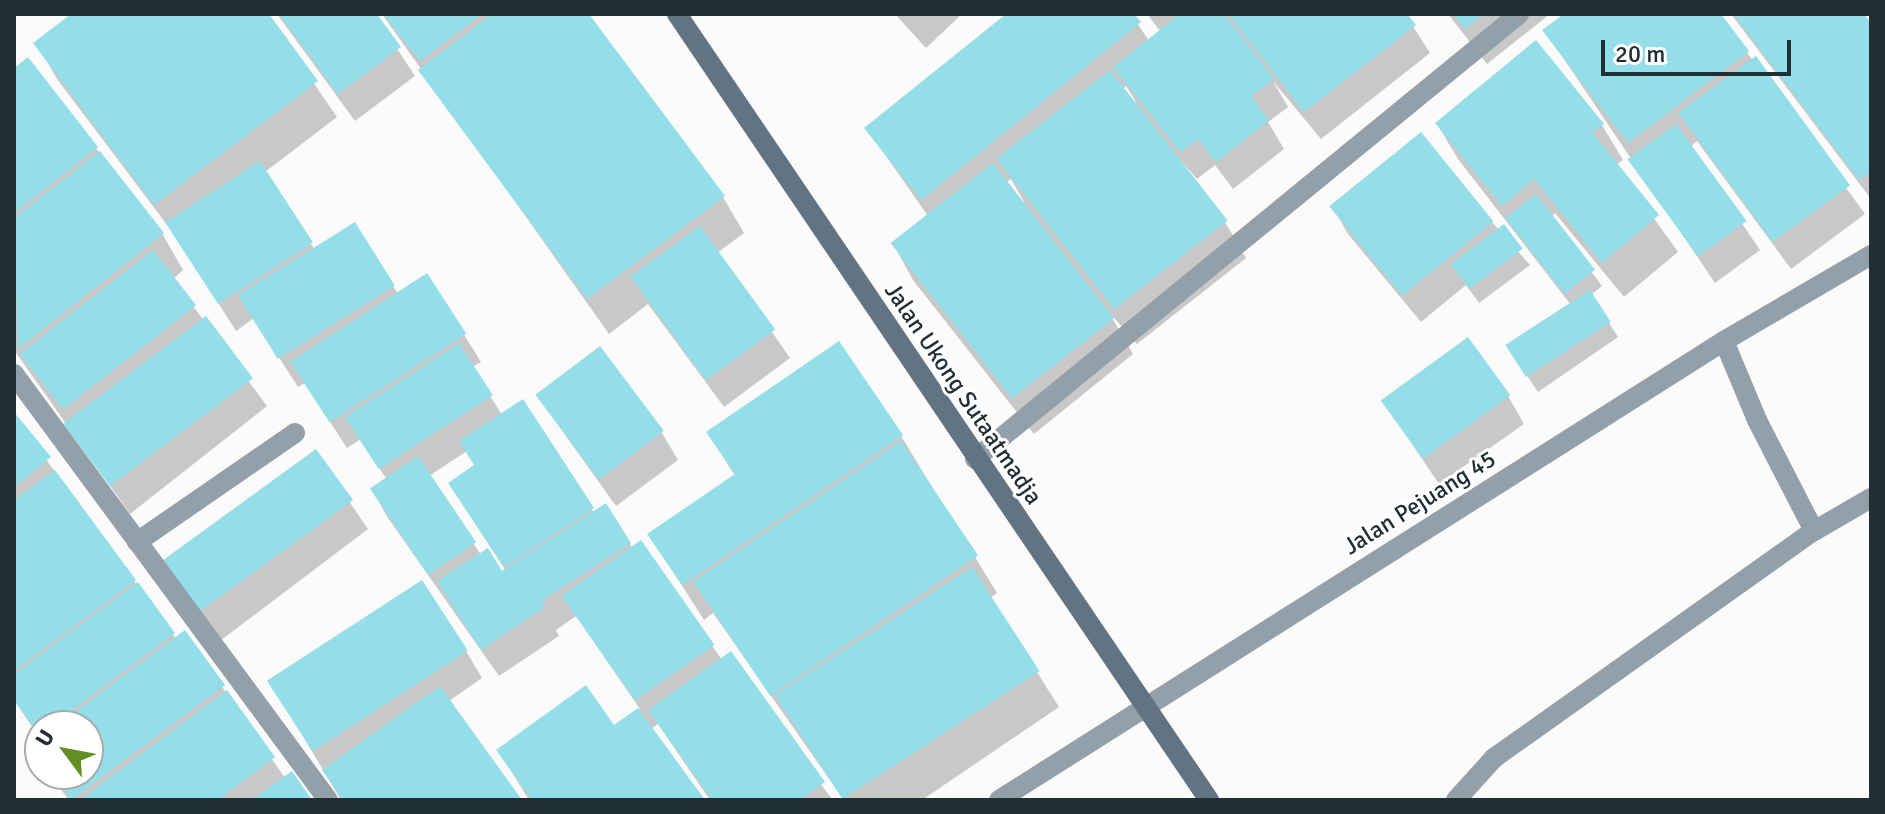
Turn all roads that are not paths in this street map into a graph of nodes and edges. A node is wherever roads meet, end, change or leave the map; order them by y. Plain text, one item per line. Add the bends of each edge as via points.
1 (677, 14) edge
2 (1519, 14) edge
3 (1871, 255) edge
4 (1724, 341) junction
5 (14, 374) edge
6 (295, 433) dead end
7 (975, 459) junction
8 (1871, 498) edge
9 (1814, 531) junction
10 (137, 542) junction
11 (1146, 707) junction
12 (328, 800) edge
13 (999, 800) edge
14 (1209, 800) edge
15 (1456, 800) edge

1 - 7 main road, Jalan Ukong Sutaatmadja
2 - 7 street
3 - 4 street, Jalan Pejuang 45
4 - 9 street
4 - 11 street, Jalan Pejuang 45
5 - 10 street
6 - 10 street
7 - 11 main road, Jalan Ukong Sutaatmadja
8 - 9 street
9 - 15 street via 1494,758
10 - 12 street
11 - 13 street, Jalan Pejuang 45
11 - 14 main road, Jalan Ukong Sutaatmadja

